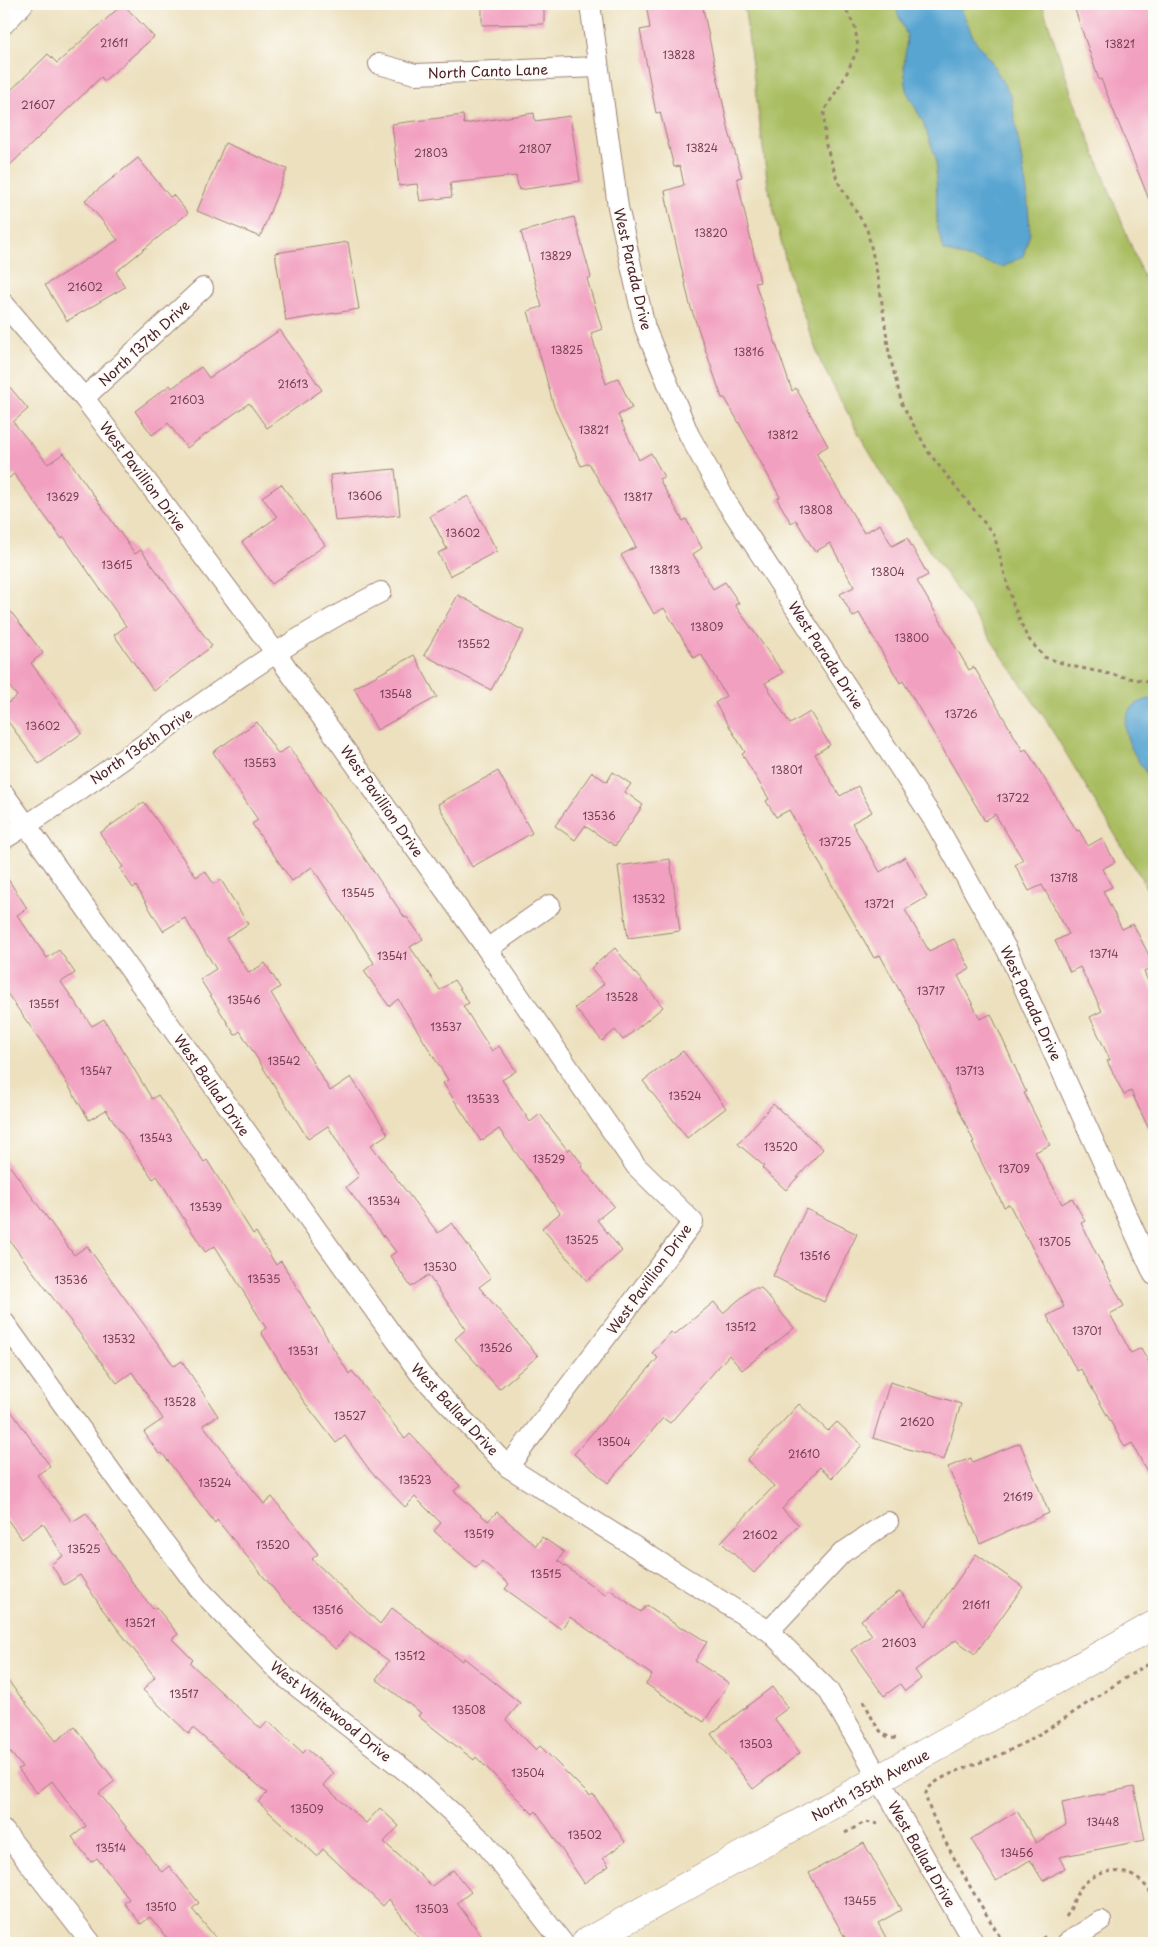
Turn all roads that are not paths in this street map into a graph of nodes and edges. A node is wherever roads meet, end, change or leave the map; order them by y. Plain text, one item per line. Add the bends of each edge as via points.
1 (22, 4) edge
2 (590, 4) edge
3 (4, 24) edge
4 (379, 64) dead end
5 (598, 67) junction
6 (203, 288) dead end
7 (4, 304) edge
8 (84, 398) junction
9 (381, 592) dead end
10 (276, 653) junction
11 (4, 794) edge
12 (27, 825) junction
13 (4, 839) edge
14 (550, 905) dead end
15 (487, 949) junction
16 (1154, 1275) edge
17 (4, 1322) edge
18 (508, 1467) junction
19 (888, 1522) dead end
20 (1154, 1625) edge
21 (769, 1630) junction
22 (879, 1780) junction
23 (4, 1832) edge
24 (1101, 1921) dead end
25 (1059, 1938) edge
26 (91, 1943) edge
27 (563, 1943) edge
28 (585, 1943) edge
29 (974, 1943) edge

1 - 3 street
2 - 5 street, West Parada Drive
4 - 5 street, North Canto Lane via 415,74
5 - 16 street, West Parada Drive via 618,207 645,328 689,435 726,503 935,822 1007,950
6 - 8 street, North 137th Drive
7 - 8 street, West Pavillion Drive
8 - 10 street, West Pavillion Drive
9 - 10 street
10 - 12 street, North 136th Drive
10 - 15 street, West Pavillion Drive
11 - 12 street, West Ballad Drive
12 - 13 street, North 136th Drive
12 - 18 street, West Ballad Drive via 421,1376
14 - 15 street
15 - 18 street, West Pavillion Drive via 636,1166 693,1222
17 - 27 street, West Whitewood Drive via 200,1590 281,1674 411,1775 484,1842
18 - 21 street, West Ballad Drive
19 - 21 street via 842,1553
20 - 22 street, North 135th Avenue
21 - 22 street, West Ballad Drive via 828,1690
22 - 28 street, North 135th Avenue
22 - 29 street, West Ballad Drive
23 - 26 street
24 - 25 street

